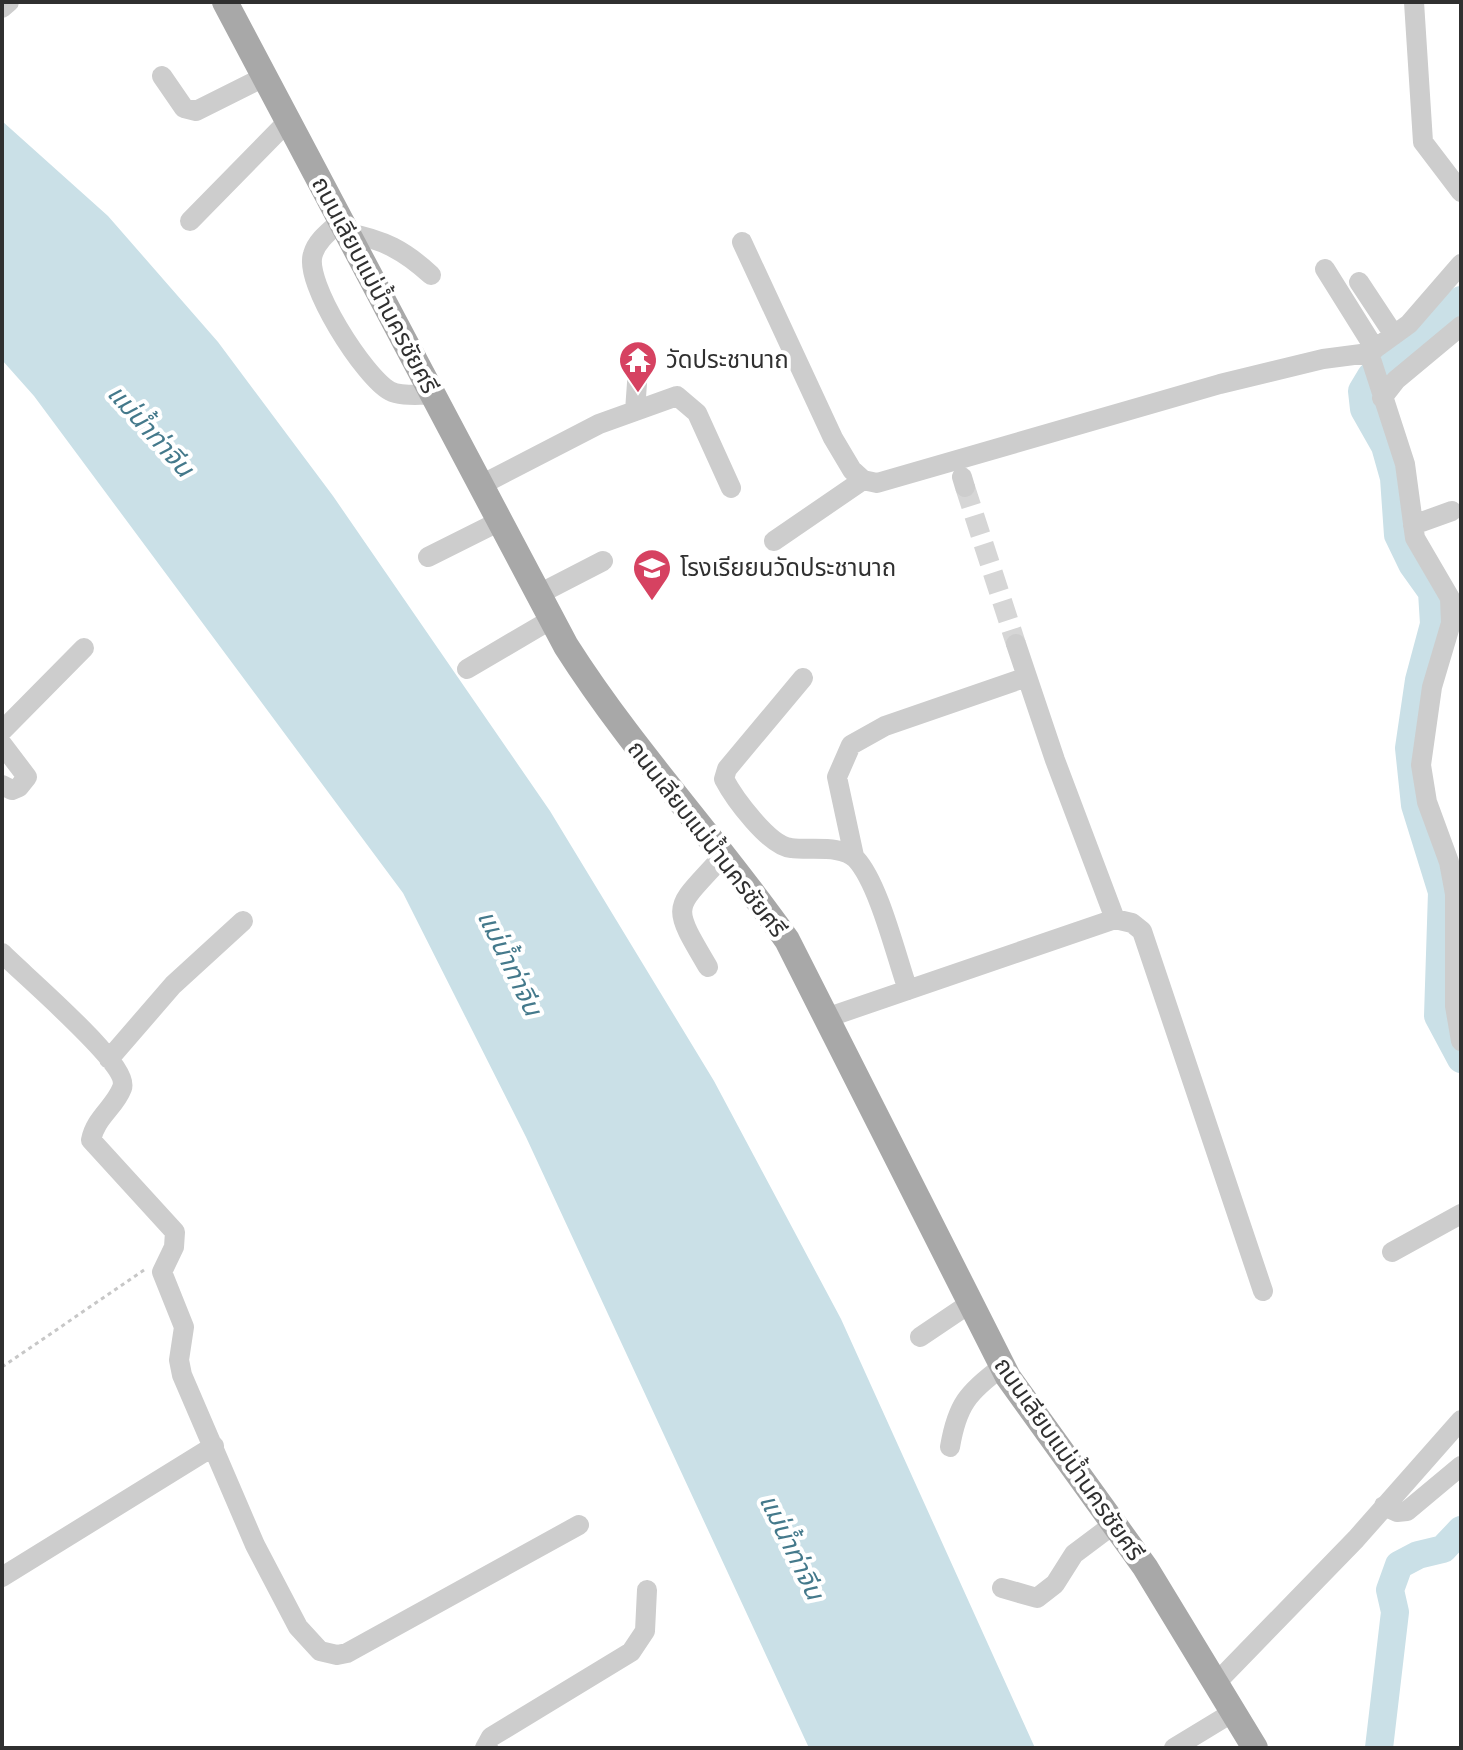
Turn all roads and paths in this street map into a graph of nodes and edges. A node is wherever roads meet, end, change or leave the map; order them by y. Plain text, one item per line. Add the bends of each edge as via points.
1 (9, 2) edge
2 (225, 2) edge
3 (1414, 2) edge
4 (2, 8) edge
5 (162, 76) dead end
6 (264, 77) junction
7 (289, 120) junction
8 (1461, 192) edge
9 (190, 221) dead end
10 (344, 227) junction
11 (742, 242) dead end
12 (1461, 264) edge
13 (1325, 269) dead end
14 (431, 275) dead end
15 (1359, 282) dead end
16 (1461, 326) edge
17 (1394, 335) junction
18 (639, 355) dead end
19 (1371, 355) junction
20 (433, 395) junction
21 (1381, 396) junction
22 (635, 411) junction
23 (863, 480) junction
24 (481, 485) junction
25 (731, 488) dead end
26 (1452, 511) dead end
27 (500, 521) junction
28 (1413, 525) junction
29 (774, 541) dead end
30 (428, 557) dead end
31 (603, 561) dead end
32 (539, 594) junction
33 (552, 619) junction
34 (1016, 644) tunnel mouth
35 (84, 648) dead end
36 (467, 669) dead end
37 (1027, 677) junction
38 (803, 678) dead end
39 (2, 731) edge
40 (2, 744) edge
41 (2, 785) edge
42 (724, 855) junction
43 (854, 856) junction
44 (1115, 919) junction
45 (243, 921) dead end
46 (11, 962) edge
47 (708, 967) dead end
48 (908, 990) junction
49 (829, 1017) junction
50 (1461, 1041) edge
51 (109, 1059) junction
52 (1461, 1214) edge
53 (1392, 1252) dead end
54 (170, 1253) junction
55 (1263, 1291) dead end
56 (969, 1304) junction
57 (920, 1337) dead end
58 (2, 1367) edge
59 (1002, 1367) junction
60 (1461, 1420) edge
61 (214, 1446) junction
62 (950, 1447) dead end
63 (1426, 1460) junction
64 (1454, 1472) edge
65 (1384, 1506) junction
66 (1114, 1524) junction
67 (579, 1525) dead end
68 (2, 1577) edge
69 (1002, 1588) dead end
70 (647, 1590) dead end
71 (1218, 1681) junction
72 (1235, 1711) junction
73 (485, 1748) edge
74 (1174, 1748) edge
75 (1255, 1748) edge

1 - 4 street
2 - 6 main road, ถนนเลียบแม่น้ำนครชัยศรี
3 - 8 street via 1423,142
5 - 6 street via 184,108 196,111
6 - 7 main road, ถนนเลียบแม่น้ำนครชัยศรี
7 - 9 street
7 - 10 main road, ถนนเลียบแม่น้ำนครชัยศรี
10 - 14 street via 396,247
10 - 20 main road, ถนนเลียบแม่น้ำนครชัยศรี
10 - 20 street via 323,237 313,254 311,267 329,310 372,378 393,393
11 - 23 street via 833,438
12 - 17 street
13 - 19 street
15 - 17 street
16 - 21 street
17 - 19 street
18 - 22 street
19 - 21 street
19 - 23 street via 1323,359 1220,384 877,483
20 - 24 main road, ถนนเลียบแม่น้ำนครชัยศรี
21 - 28 street via 1405,464
22 - 24 street
22 - 25 street via 677,396 690,405
23 - 29 street
24 - 27 main road, ถนนเลียบแม่น้ำนครชัยศรี
26 - 28 street
27 - 30 street
27 - 32 main road, ถนนเลียบแม่น้ำนครชัยศรี
28 - 50 street via 1422,553 1441,577 1452,611 1424,727 1421,765 1455,894 1455,1006
31 - 32 street
32 - 33 main road, ถนนเลียบแม่น้ำนครชัยศรี
33 - 36 street
33 - 42 main road, ถนนเลียบแม่น้ำนครชัยศรี via 625,734
34 - 37 street
35 - 39 street
37 - 43 street via 885,726 851,745 837,777
37 - 44 street
38 - 43 street via 724,779 772,840 788,849
40 - 41 street via 27,777 12,790
42 - 47 street via 680,910 682,924
42 - 49 main road, ถนนเลียบแม่น้ำนครชัยศรี via 787,940
43 - 48 street via 869,877
44 - 48 street
44 - 55 street via 1142,931
45 - 51 street via 173,985
46 - 51 street
48 - 49 street
49 - 56 main road, ถนนเลียบแม่น้ำนครชัยศรี
51 - 54 street via 123,1075 123,1087 91,1140 168,1222 176,1240
52 - 53 street
54 - 58 path
54 - 61 street via 162,1272 184,1327 182,1375
56 - 57 street
56 - 59 main road, ถนนเลียบแม่น้ำนครชัยศรี
59 - 62 street via 965,1397
59 - 66 main road, ถนนเลียบแม่น้ำนครชัยศรี
60 - 63 street
61 - 67 street via 255,1545 298,1627 306,1640 328,1655 356,1649
61 - 68 street
63 - 64 street
63 - 65 street
64 - 65 street via 1407,1511
65 - 71 street
66 - 69 street via 1074,1554 1055,1584 1037,1598
66 - 71 main road, ถนนเลียบแม่น้ำนครชัยศรี
70 - 73 street via 645,1631 631,1652 491,1737
71 - 72 main road, ถนนเลียบแม่น้ำนครชัยศรี
72 - 74 street
72 - 75 main road, ถนนเลียบแม่น้ำนครชัยศรี

